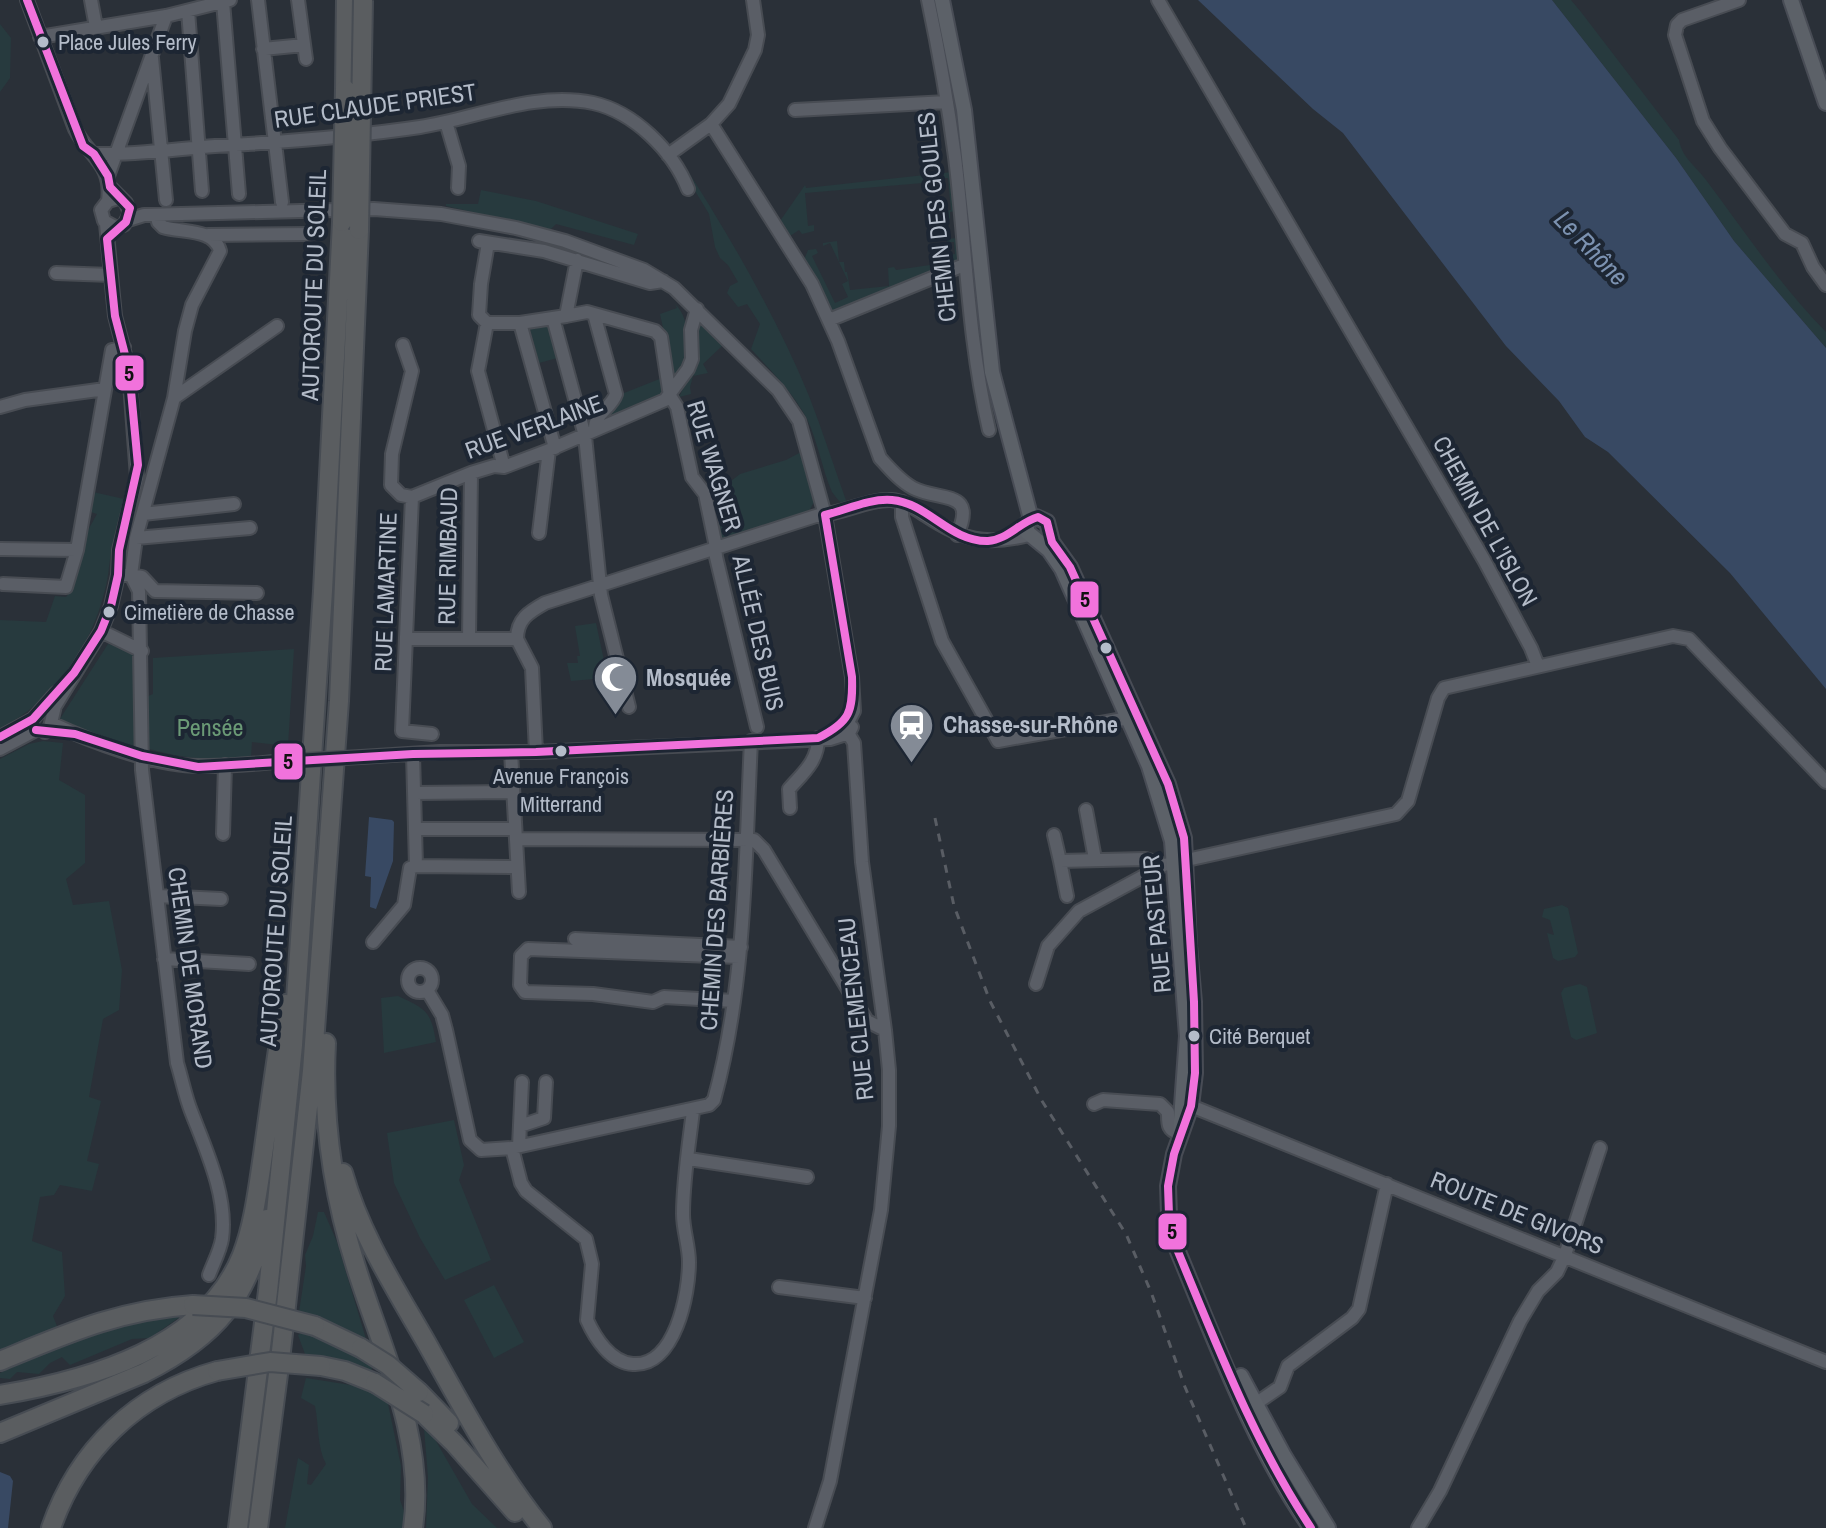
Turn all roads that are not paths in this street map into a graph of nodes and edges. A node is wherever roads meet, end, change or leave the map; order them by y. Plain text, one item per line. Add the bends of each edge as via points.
1 (27, 0) edge
2 (91, 0) edge
3 (258, 0) edge
4 (298, 0) edge
5 (346, 0) edge
6 (363, 0) edge
7 (753, 0) edge
8 (928, 0) edge
9 (942, 0) edge
10 (951, 0) edge
11 (1158, 0) edge
12 (1739, 0) edge
13 (1791, 0) edge
14 (226, 1) edge
15 (188, 11) junction
16 (166, 16) junction
17 (96, 27) junction
18 (40, 37) junction
19 (304, 45) junction
20 (263, 49) junction
21 (152, 55) junction
22 (306, 59) dead end
23 (947, 102) junction
24 (1826, 103) edge
25 (795, 110) dead end
26 (964, 110) junction
27 (446, 122) junction
28 (711, 124) junction
29 (275, 142) junction
30 (235, 145) junction
31 (198, 148) junction
32 (162, 151) junction
33 (94, 154) junction
34 (116, 154) junction
35 (668, 155) junction
36 (109, 181) junction
37 (458, 188) dead end
38 (688, 189) dead end
39 (202, 191) dead end
40 (239, 194) dead end
41 (113, 199) junction
42 (166, 200) dead end
43 (282, 202) dead end
44 (129, 214) junction
45 (151, 215) junction
46 (110, 226) junction
47 (350, 226) junction
48 (310, 234) dead end
49 (208, 235) junction
50 (577, 260) junction
51 (964, 265) junction
52 (56, 273) dead end
53 (111, 275) junction
54 (663, 281) junction
55 (1826, 285) edge
56 (697, 309) junction
57 (594, 314) junction
58 (560, 317) junction
59 (829, 320) junction
60 (487, 323) junction
61 (520, 323) junction
62 (277, 326) dead end
63 (403, 345) dead end
64 (124, 347) junction
65 (105, 389) junction
66 (670, 396) junction
67 (174, 398) junction
68 (0, 407) edge
69 (989, 430) dead end
70 (590, 433) junction
71 (552, 449) junction
72 (504, 467) junction
73 (471, 473) junction
74 (412, 497) junction
75 (902, 502) junction
76 (234, 504) dead end
77 (143, 514) junction
78 (825, 515) junction
79 (1035, 527) junction
80 (250, 528) dead end
81 (539, 533) dead end
82 (957, 535) junction
83 (136, 538) junction
84 (0, 549) edge
85 (716, 549) junction
86 (77, 550) junction
87 (124, 575) junction
88 (1066, 578) junction
89 (3, 584) dead end
90 (601, 585) junction
91 (257, 593) dead end
92 (1084, 598) junction
93 (101, 631) junction
94 (407, 639) junction
95 (469, 639) junction
96 (517, 639) junction
97 (142, 651) junction
98 (1538, 666) junction
99 (852, 677) junction
100 (629, 707) dead end
101 (1135, 721) junction
102 (42, 723) junction
103 (757, 727) dead end
104 (845, 729) junction
105 (432, 734) dead end
106 (0, 737) edge
107 (818, 738) junction
108 (751, 741) junction
109 (0, 749) edge
110 (511, 752) junction
111 (536, 752) junction
112 (413, 754) junction
113 (142, 756) junction
114 (225, 765) junction
115 (1826, 782) edge
116 (333, 788) junction
117 (513, 792) junction
118 (415, 793) junction
119 (790, 808) dead end
120 (1086, 810) dead end
121 (416, 829) junction
122 (223, 834) dead end
123 (515, 834) junction
124 (1054, 835) dead end
125 (746, 840) junction
126 (1095, 859) junction
127 (1060, 861) junction
128 (1174, 862) junction
129 (416, 866) junction
130 (517, 867) junction
131 (519, 892) dead end
132 (158, 896) junction
133 (1067, 896) dead end
134 (221, 899) dead end
135 (302, 903) junction
136 (575, 939) dead end
137 (373, 942) dead end
138 (740, 952) junction
139 (164, 959) junction
140 (249, 964) dead end
141 (1036, 984) dead end
142 (427, 990) dead end
143 (734, 1001) junction
144 (885, 1030) junction
145 (325, 1060) junction
146 (522, 1082) dead end
147 (546, 1082) dead end
148 (1094, 1104) dead end
149 (1191, 1106) junction
150 (693, 1111) junction
151 (520, 1126) junction
152 (1180, 1134) junction
153 (283, 1146) junction
154 (516, 1147) junction
155 (1600, 1148) dead end
156 (689, 1159) junction
157 (807, 1177) dead end
158 (1387, 1184) junction
159 (1565, 1255) junction
160 (209, 1275) dead end
161 (779, 1287) dead end
162 (865, 1298) junction
163 (0, 1361) edge
164 (1826, 1362) edge
165 (0, 1395) edge
166 (1252, 1407) junction
167 (0, 1433) edge
168 (495, 1487) junction
169 (51, 1528) edge
170 (238, 1528) edge
171 (258, 1528) edge
172 (413, 1528) edge
173 (528, 1528) edge
174 (542, 1528) edge
175 (815, 1528) edge
176 (1311, 1528) edge
177 (1328, 1528) edge
178 (1418, 1528) edge

1 - 18 street
2 - 17 street
3 - 20 street
4 - 19 street
5 - 47 highway, AUTOROUTE DU SOLEIL, bridge
6 - 47 highway, AUTOROUTE DU SOLEIL, bridge
7 - 28 street via 755,50 729,104
8 - 23 street, CHEMIN DES GOULES
9 - 26 main road
10 - 26 main road via 965,79
11 - 98 street, CHEMIN DE L'ISLON via 1484,560
12 - 55 street via 1682,20 1675,35 1703,121 1781,229 1802,243
13 - 24 main road
14 - 15 street
14 - 30 street
15 - 16 street
15 - 31 street
16 - 17 street
16 - 21 street
17 - 18 street
18 - 33 street via 79,138
19 - 20 street
19 - 22 street
20 - 29 street
21 - 32 street
21 - 34 street
23 - 25 street
23 - 51 street, CHEMIN DES GOULES
26 - 79 main road via 992,372
27 - 29 street, RUE CLAUDE PRIEST
27 - 35 street, RUE CLAUDE PRIEST via 536,101 575,100 619,112
27 - 37 street via 459,166
28 - 35 street
28 - 59 street via 812,284
29 - 30 street, RUE CLAUDE PRIEST
29 - 43 street
30 - 31 street, RUE CLAUDE PRIEST
30 - 40 street
31 - 32 street, RUE CLAUDE PRIEST
31 - 39 street
32 - 34 street, RUE CLAUDE PRIEST
32 - 42 street
33 - 34 street, RUE CLAUDE PRIEST
33 - 36 street
34 - 36 street
35 - 38 street, RUE CLAUDE PRIEST
36 - 41 street
41 - 44 street
41 - 46 street via 101,214
44 - 45 street
44 - 46 street via 124,225
45 - 49 street via 163,227
45 - 54 street via 374,209 441,214 565,241
46 - 53 street
47 - 116 highway, AUTOROUTE DU SOLEIL via 351,452
47 - 135 highway, AUTOROUTE DU SOLEIL via 338,329
48 - 49 street
49 - 67 street via 220,251 192,305
50 - 54 street via 650,283
50 - 58 street
50 - 60 street via 484,242 479,315
51 - 59 street
51 - 69 street, CHEMIN DES GOULES
52 - 53 street
53 - 64 street
54 - 56 street
56 - 66 street via 692,359
56 - 78 street via 790,405
57 - 58 street
57 - 66 street, RUE WAGNER via 661,337
57 - 70 street via 616,394
58 - 61 street
58 - 70 street
59 - 82 street via 880,458 914,488 960,503 964,510
60 - 61 street
60 - 72 street via 478,371
61 - 71 street
62 - 67 street
63 - 74 street, RUE LAMARTINE via 412,371 392,454 391,485
64 - 65 street via 112,350
64 - 87 street via 138,465 119,550
65 - 68 street
65 - 86 street
66 - 70 street, RUE VERLAINE
66 - 85 street, RUE WAGNER via 692,477 705,494
67 - 77 street
70 - 71 street, RUE VERLAINE
70 - 90 street
71 - 72 street, RUE VERLAINE
71 - 81 street
72 - 73 street, RUE VERLAINE
73 - 74 street, RUE VERLAINE
73 - 95 street, RUE RIMBAUD
74 - 94 street, RUE LAMARTINE
75 - 78 street
75 - 82 street
75 - 101 street via 934,621 994,737 1004,742
76 - 77 street
77 - 83 street
78 - 85 street
78 - 99 street
79 - 82 street via 999,540
79 - 88 main road
79 - 92 main road via 1070,567
80 - 83 street
83 - 87 street
84 - 86 street
85 - 90 street
85 - 103 street, ALLÉE DES BUIS
86 - 89 street via 66,587
87 - 91 street via 142,577 155,591
87 - 93 street
87 - 97 street, CHEMIN DE MORAND via 139,591
88 - 92 main road
88 - 101 main road
90 - 96 street via 530,611 520,622
90 - 100 street
92 - 101 main road
93 - 97 street
93 - 102 street
94 - 95 street
94 - 105 street, RUE LAMARTINE via 402,731
95 - 96 street
96 - 111 street via 532,668
97 - 113 street, CHEMIN DE MORAND
98 - 115 street via 1673,636 1689,639
98 - 128 street via 1444,688 1408,801 1396,814
99 - 104 street via 853,703
99 - 104 street via 857,712
101 - 128 main road, RUE PASTEUR via 1177,810 1184,838
102 - 106 street
102 - 109 street
102 - 113 street
104 - 107 street
104 - 144 street, RUE CLEMENCEAU via 854,743 862,862
107 - 108 street
107 - 119 street via 815,760 789,789
108 - 111 street
108 - 125 street, CHEMIN DES BARBIÈRES
110 - 111 street
110 - 112 street
110 - 117 street
112 - 114 street, bridge
112 - 118 street
113 - 114 street via 178,764
113 - 132 street, CHEMIN DE MORAND
114 - 122 street
116 - 145 highway via 337,838
116 - 171 highway, AUTOROUTE DU SOLEIL via 305,1140
117 - 118 street
117 - 123 street
118 - 121 street
120 - 126 street
121 - 123 street
121 - 129 street
123 - 125 street
123 - 130 street
124 - 127 street
125 - 138 street, CHEMIN DES BARBIÈRES
125 - 144 street via 764,850 867,1021
126 - 127 street
126 - 128 street
127 - 133 street
128 - 141 street via 1079,911 1048,946
128 - 149 main road, RUE PASTEUR via 1189,946 1195,1036
128 - 152 main road, RUE PASTEUR via 1187,1036
129 - 130 street
129 - 137 street via 410,868 404,905
130 - 131 street
132 - 134 street
132 - 139 street, CHEMIN DE MORAND
135 - 153 highway, AUTOROUTE DU SOLEIL
135 - 165 highway via 254,1210 227,1284 192,1322 148,1349 83,1376
136 - 138 street
138 - 143 street, CHEMIN DES BARBIÈRES
138 - 143 street via 528,949 521,956 520,985 525,992 653,1002 664,997
139 - 140 street
139 - 160 street, CHEMIN DE MORAND via 177,1063 217,1188 222,1242
142 - 154 street via 442,1015 470,1140 488,1151
143 - 150 street, CHEMIN DES BARBIÈRES via 714,1100
144 - 162 street, RUE CLEMENCEAU via 889,1126
145 - 172 highway via 326,1122 341,1215 412,1447
145 - 174 highway via 343,1173 364,1230 500,1471
146 - 151 street
147 - 151 street via 544,1118
148 - 152 street via 1160,1104 1168,1112 1168,1126
149 - 152 main road, RUE PASTEUR
149 - 158 street, ROUTE DE GIVORS
150 - 154 street
150 - 156 street
151 - 154 street
152 - 166 main road, RUE PASTEUR via 1168,1186 1174,1242
153 - 167 highway via 254,1266 218,1322 162,1364
153 - 170 highway, AUTOROUTE DU SOLEIL
154 - 156 street via 526,1191 586,1239 592,1264 587,1320 608,1353 629,1364 649,1361 665,1349 685,1299 689,1260 683,1214
155 - 159 street
156 - 157 street
158 - 159 street, ROUTE DE GIVORS
158 - 166 street via 1359,1309 1288,1366 1280,1387
159 - 164 street, ROUTE DE GIVORS
159 - 178 street via 1520,1321
161 - 162 street
162 - 175 street, RUE CLEMENCEAU via 830,1481
163 - 168 highway, bridge via 116,1316 193,1305 246,1308 315,1326 388,1365 467,1446
166 - 176 main road, RUE PASTEUR via 1270,1457
166 - 177 main road, RUE PASTEUR
168 - 169 highway, bridge via 424,1414 375,1383 321,1366 270,1362 217,1371 170,1387 132,1412 75,1476
168 - 173 highway

